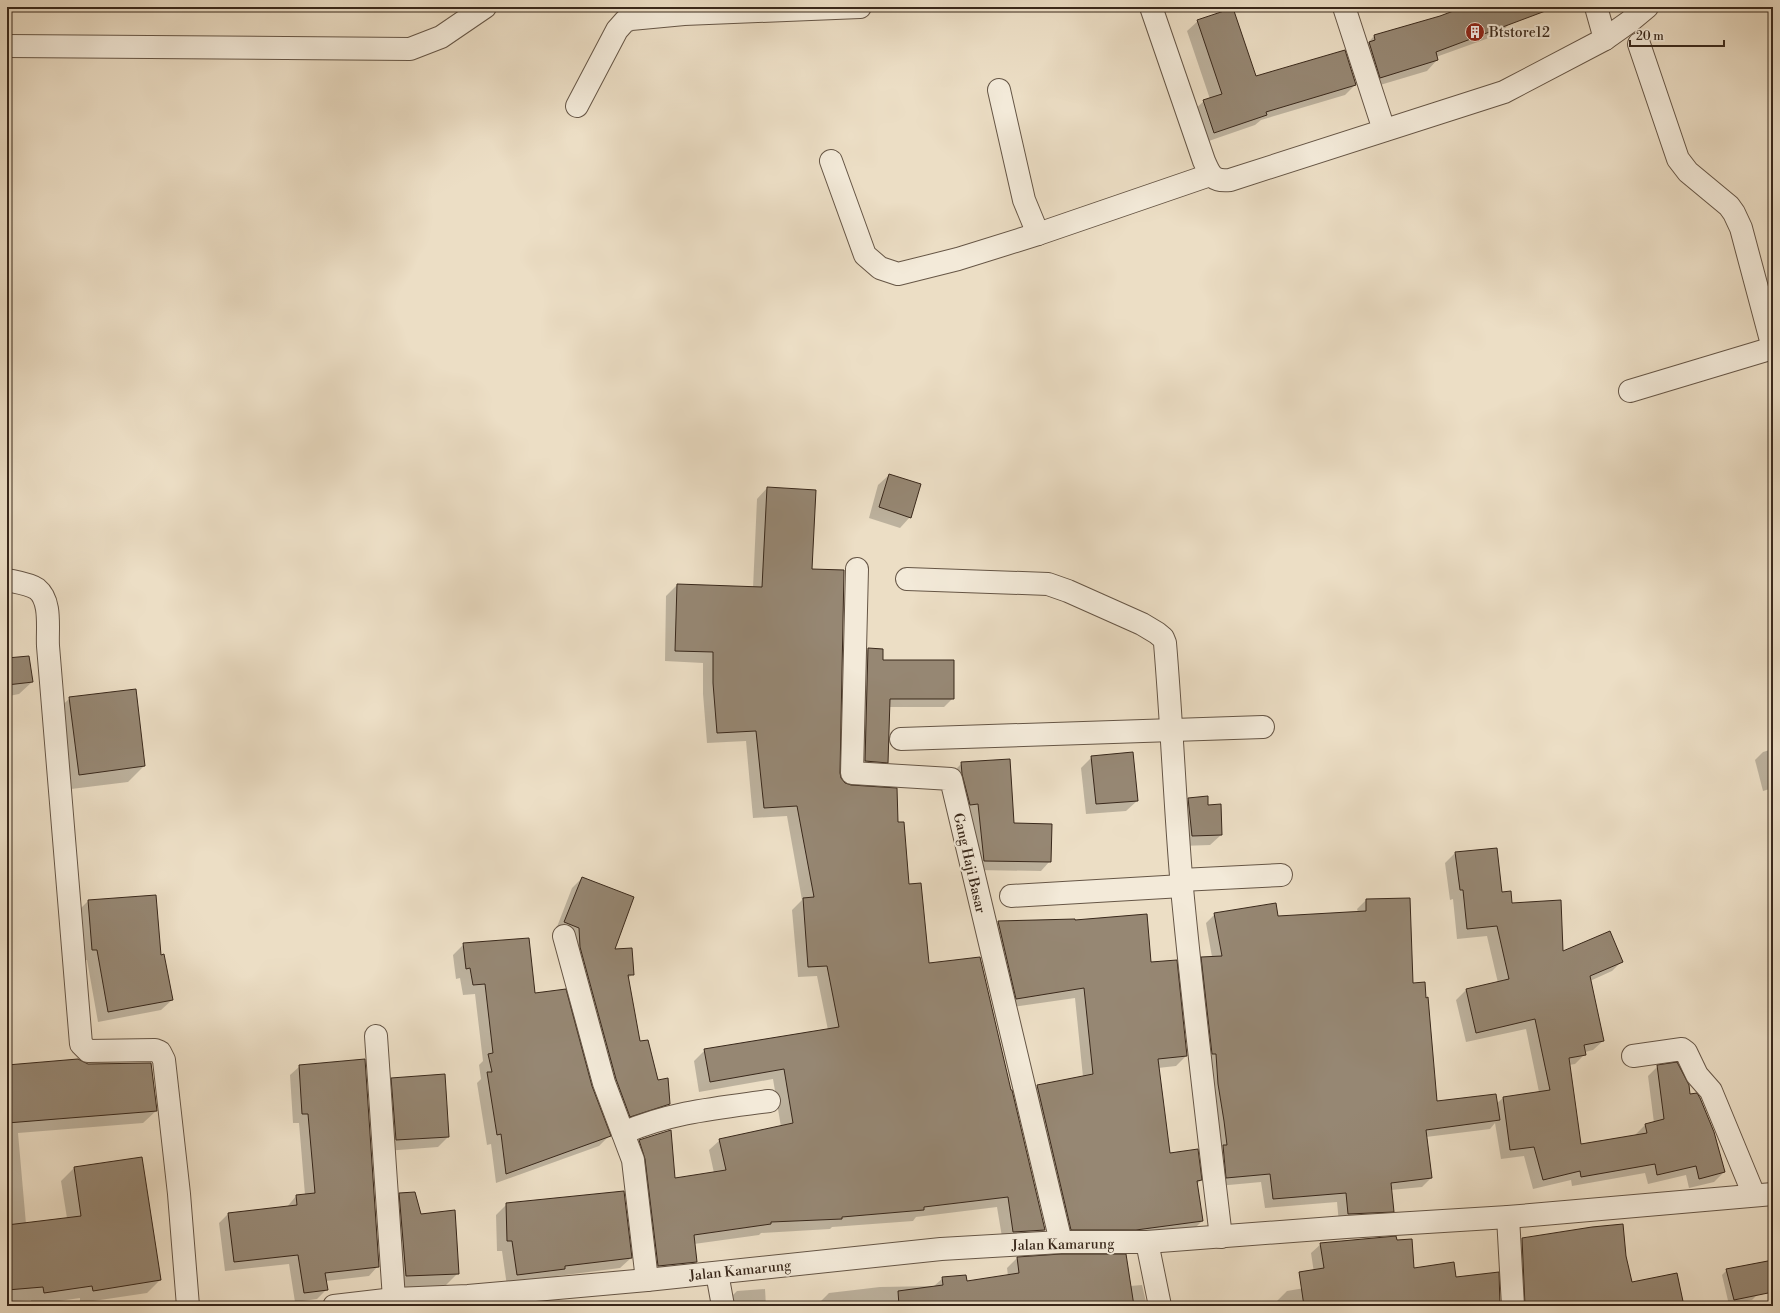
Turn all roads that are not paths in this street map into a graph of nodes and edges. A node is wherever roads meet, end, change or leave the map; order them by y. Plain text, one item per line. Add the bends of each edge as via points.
1 (485, 7) edge
2 (860, 7) edge
3 (1151, 7) edge
4 (1344, 7) edge
5 (1596, 7) edge
6 (1647, 7) edge
7 (684, 11) edge
8 (1605, 39) junction
9 (1639, 44) dead end
10 (7, 46) edge
11 (999, 90) dead end
12 (577, 106) dead end
13 (1384, 130) junction
14 (831, 161) dead end
15 (1210, 175) junction
16 (1038, 234) junction
17 (1773, 348) edge
18 (1630, 391) dead end
19 (857, 569) dead end
20 (907, 578) dead end
21 (7, 580) edge
22 (1263, 727) dead end
23 (1172, 731) junction
24 (901, 739) dead end
25 (1281, 875) dead end
26 (1182, 883) junction
27 (1011, 896) dead end
28 (564, 936) dead end
29 (376, 1036) dead end
30 (1633, 1056) dead end
31 (769, 1101) dead end
32 (623, 1133) junction
33 (1764, 1195) edge
34 (1508, 1217) junction
35 (1221, 1238) junction
36 (1062, 1242) junction
37 (1147, 1242) junction
38 (716, 1272) junction
39 (647, 1280) junction
40 (394, 1299) junction
41 (469, 1301) edge
42 (188, 1306) edge
43 (334, 1306) edge
44 (723, 1306) edge
45 (1160, 1306) edge
46 (1513, 1306) edge

1 - 10 street via 441,37 410,49
2 - 7 street
3 - 15 street
4 - 13 street
5 - 8 street
6 - 8 street
7 - 12 street via 625,21 617,30
8 - 13 street via 1504,92
9 - 17 street via 1678,159 1688,172 1729,206 1741,228
11 - 16 street via 1024,200
13 - 15 street via 1230,180 1220,181
14 - 16 street via 865,255 880,268 898,274 958,259
15 - 16 street
17 - 18 street
19 - 36 street, Gang Haji Basar via 852,773 951,779
20 - 23 street via 1048,584 1100,605 1157,633 1165,643
21 - 42 street via 36,588 44,596 46,603 81,1044 88,1051 155,1050 160,1052 164,1060
22 - 23 street
23 - 24 street
23 - 26 street
25 - 26 street
26 - 27 street
26 - 35 street
28 - 32 street via 604,1083
29 - 40 street
30 - 33 street via 1682,1049 1686,1052 1697,1075 1711,1091
31 - 32 street via 678,1114 639,1125
32 - 39 street via 633,1160
33 - 34 street, Jalan Kamarung
34 - 35 street, Jalan Kamarung
34 - 46 street
35 - 37 street, Jalan Kamarung
36 - 37 street, Jalan Kamarung
36 - 38 street, Jalan Kamarung via 941,1249
37 - 45 street
38 - 39 street, Jalan Kamarung
38 - 44 street
39 - 41 street, Jalan Kamarung
40 - 41 street, Jalan Kamarung
40 - 43 street, Jalan Kamarung

